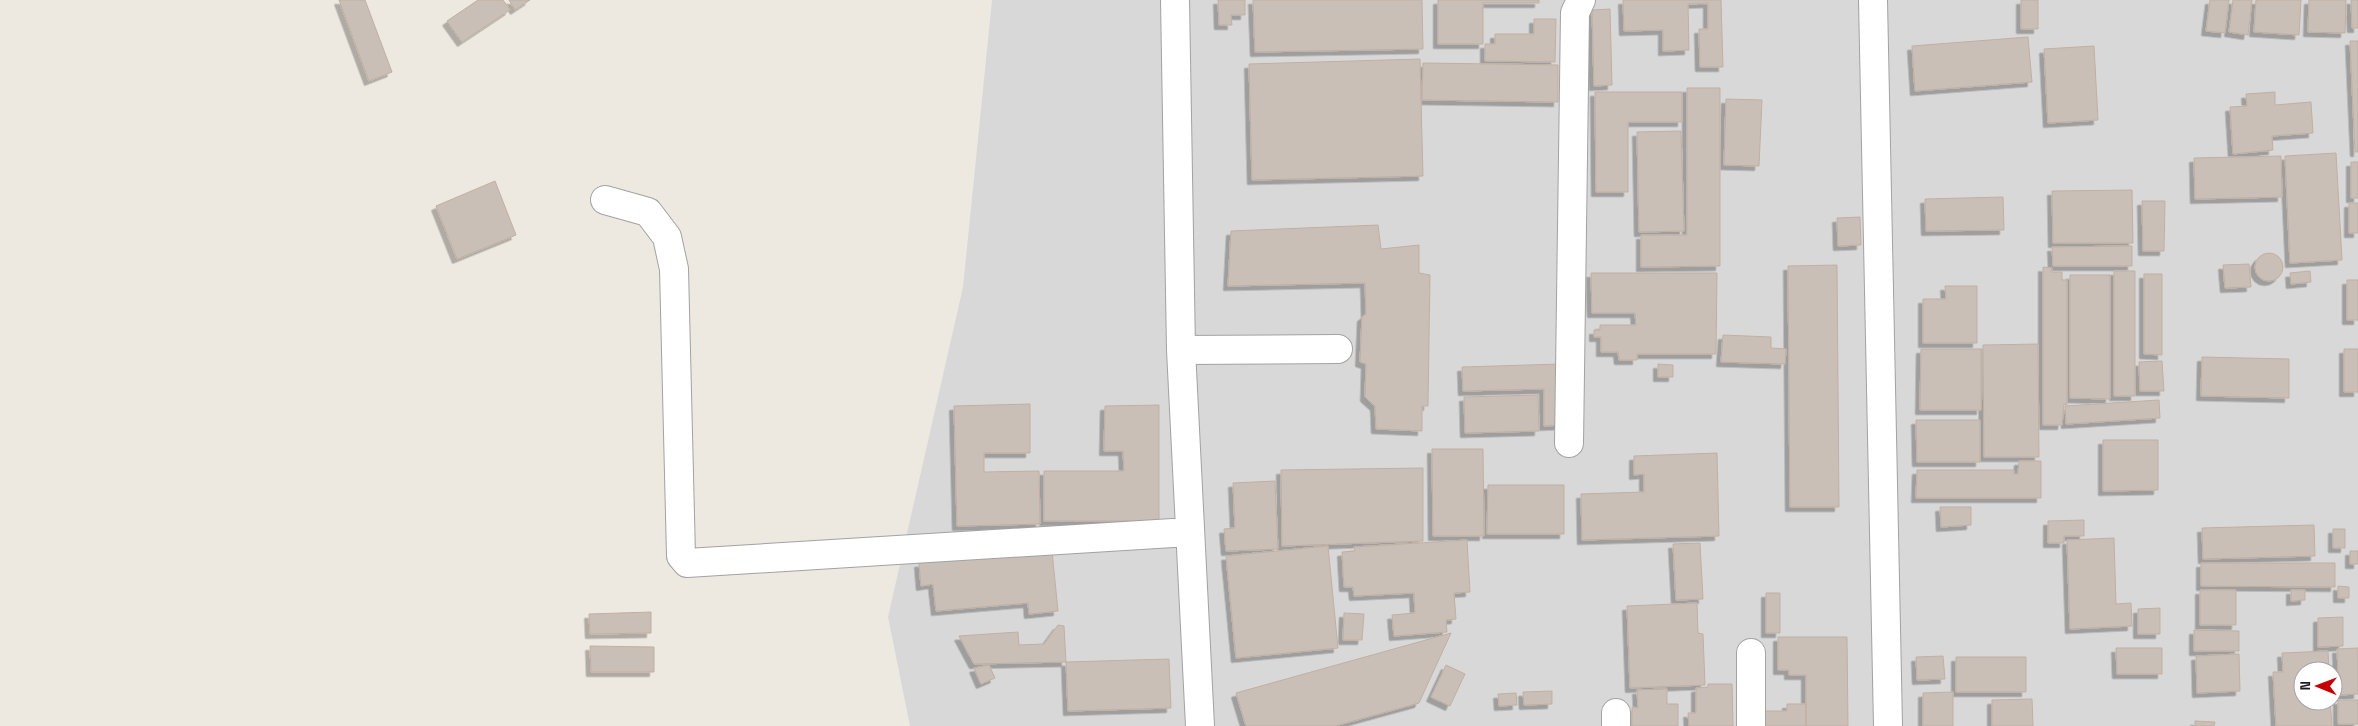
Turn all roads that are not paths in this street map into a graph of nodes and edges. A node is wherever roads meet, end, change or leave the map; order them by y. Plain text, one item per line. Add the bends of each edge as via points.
1 (1175, 0) edge
2 (1581, 0) edge
3 (1873, 0) edge
4 (605, 200) dead end
5 (1338, 349) dead end
6 (1181, 350) junction
7 (1569, 444) dead end
8 (1189, 532) junction
9 (1751, 654) dead end
10 (1200, 726) edge
11 (1751, 726) edge
12 (1888, 726) edge

1 - 6 street
2 - 7 street via 1575,13
3 - 12 street
4 - 8 street via 648,212 667,237 674,269 681,556 687,563
5 - 6 street
6 - 8 street
8 - 10 street
9 - 11 street

